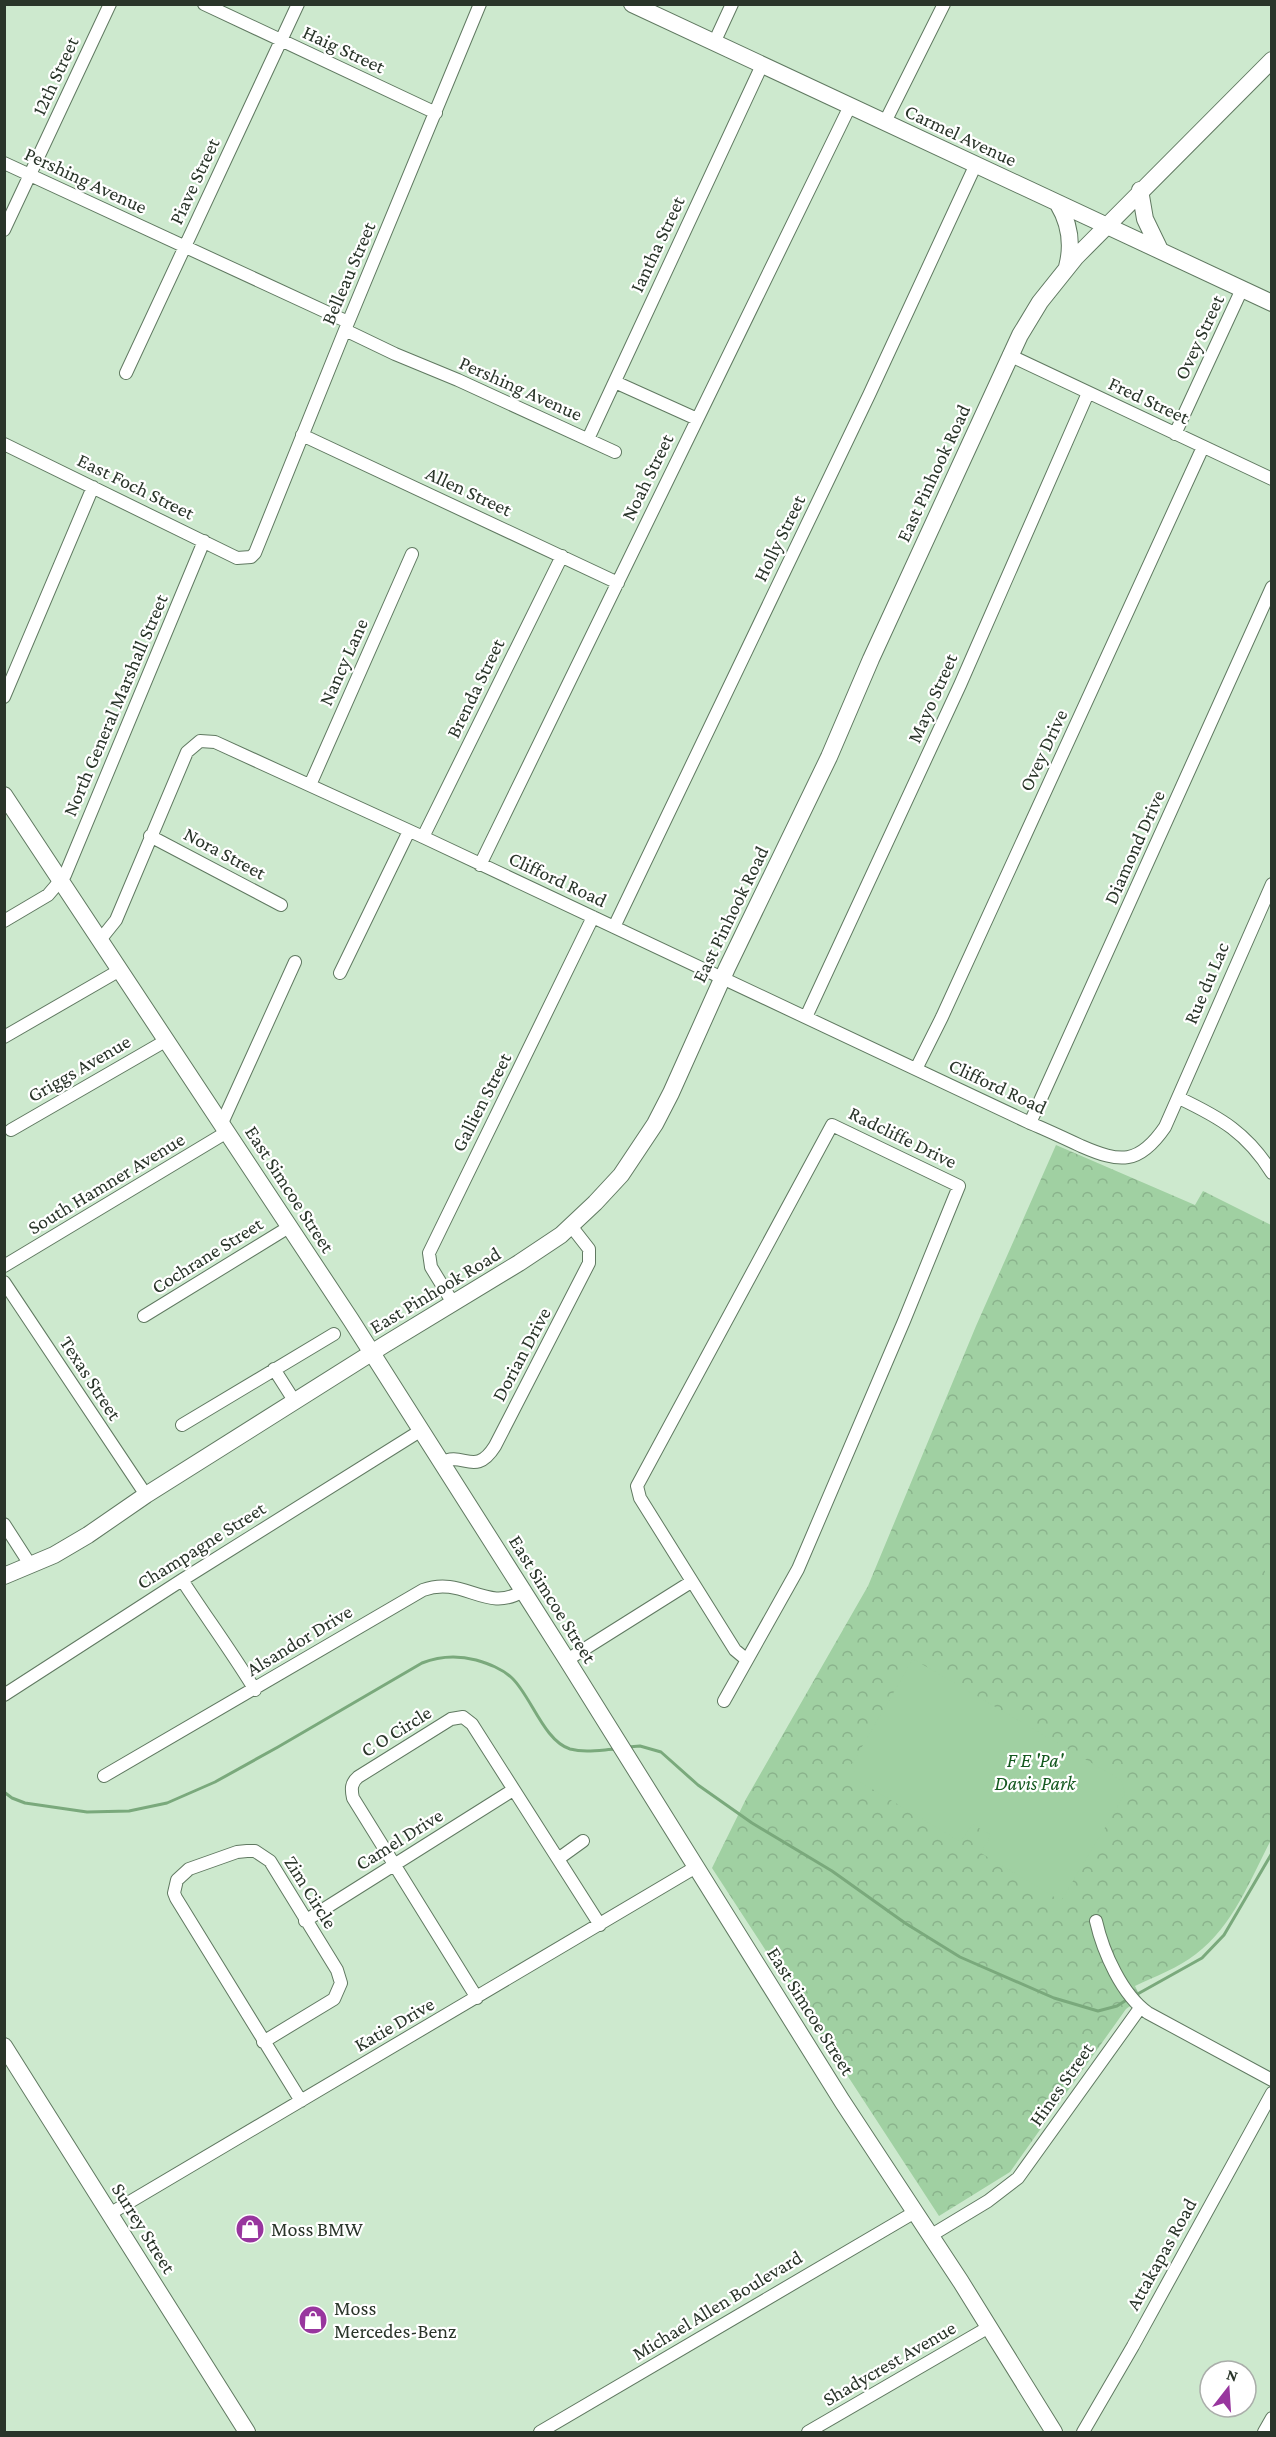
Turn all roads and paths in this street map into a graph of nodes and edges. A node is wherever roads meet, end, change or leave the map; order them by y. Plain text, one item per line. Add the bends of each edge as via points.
1 (110, 4) edge
2 (204, 4) edge
3 (298, 4) edge
4 (480, 4) edge
5 (632, 4) edge
6 (732, 4) edge
7 (944, 4) edge
8 (280, 41) junction
9 (714, 43) junction
10 (1272, 60) edge
11 (762, 64) junction
12 (850, 106) junction
13 (436, 113) junction
14 (885, 122) junction
15 (4, 163) edge
16 (976, 164) junction
17 (30, 175) junction
18 (1140, 190) junction
19 (1058, 204) junction
20 (1106, 226) junction
21 (4, 230) edge
22 (185, 247) junction
23 (1160, 250) junction
24 (1067, 268) junction
25 (1242, 290) junction
26 (1272, 303) edge
27 (346, 326) junction
28 (1010, 355) junction
29 (126, 373) dead end
30 (615, 382) junction
31 (1088, 393) junction
32 (697, 419) junction
33 (1175, 434) junction
34 (303, 435) junction
35 (588, 439) junction
36 (4, 444) edge
37 (1203, 447) junction
38 (615, 452) dead end
39 (1272, 479) edge
40 (93, 487) junction
41 (204, 541) junction
42 (412, 554) dead end
43 (562, 556) junction
44 (251, 557) joint
45 (618, 583) junction
46 (1272, 587) edge
47 (4, 697) edge
48 (310, 785) junction
49 (4, 795) edge
50 (409, 831) junction
51 (150, 836) junction
52 (423, 837) junction
53 (480, 865) junction
54 (61, 882) junction
55 (1272, 885) edge
56 (281, 905) dead end
57 (593, 917) junction
58 (4, 921) edge
59 (614, 927) junction
60 (100, 940) junction
61 (295, 962) dead end
62 (120, 969) junction
63 (340, 973) dead end
64 (722, 978) junction
65 (806, 1017) junction
66 (4, 1037) edge
67 (167, 1040) junction
68 (916, 1069) junction
69 (1179, 1098) junction
70 (1030, 1123) junction
71 (225, 1128) junction
72 (12, 1130) dead end
73 (1103, 1155) joint
74 (1272, 1173) edge
75 (571, 1226) junction
76 (289, 1227) junction
77 (4, 1266) edge
78 (4, 1282) edge
79 (453, 1303) junction
80 (144, 1316) dead end
81 (334, 1334) dead end
82 (371, 1353) junction
83 (274, 1369) junction
84 (294, 1402) junction
85 (182, 1425) dead end
86 (420, 1431) junction
87 (441, 1463) junction
88 (146, 1495) junction
89 (4, 1524) edge
90 (31, 1566) junction
91 (4, 1576) edge
92 (182, 1580) junction
93 (691, 1582) junction
94 (523, 1591) junction
95 (567, 1660) junction
96 (747, 1660) junction
97 (255, 1690) junction
98 (4, 1695) edge
99 (724, 1701) dead end
100 (104, 1776) dead end
101 (513, 1790) junction
102 (584, 1841) dead end
103 (558, 1859) junction
104 (395, 1866) junction
105 (696, 1867) junction
106 (305, 1921) junction
107 (1096, 1921) dead end
108 (600, 1925) junction
109 (477, 1998) junction
110 (1137, 2006) junction
111 (263, 2042) junction
112 (4, 2046) edge
113 (1272, 2080) edge
114 (1272, 2093) edge
115 (301, 2101) junction
116 (915, 2212) junction
117 (111, 2213) junction
118 (930, 2236) junction
119 (989, 2327) junction
120 (1272, 2418) edge
121 (247, 2433) edge
122 (540, 2433) edge
123 (808, 2433) edge
124 (1054, 2433) edge
125 (1083, 2433) edge
126 (1264, 2433) edge

1 - 17 street, 12th Street
2 - 8 street, Haig Street
3 - 8 street, Piave Street
4 - 13 street, Belleau Street
5 - 9 main road, Carmel Avenue
6 - 9 street
7 - 14 street
8 - 13 street, Haig Street
8 - 22 street, Piave Street
9 - 11 main road, Carmel Avenue
10 - 18 main road, East Pinhook Road
11 - 12 main road, Carmel Avenue
11 - 30 street, Iantha Street
12 - 14 main road, Carmel Avenue
12 - 32 street, Noah Street
13 - 27 street, Belleau Street
14 - 16 main road, Carmel Avenue
15 - 17 street, Pershing Avenue
16 - 19 main road, Carmel Avenue
16 - 59 street, Holly Street
17 - 21 street, 12th Street
17 - 22 street, Pershing Avenue
18 - 20 main road, East Pinhook Road
18 - 23 main road via 1145,219
19 - 20 main road, Carmel Avenue
19 - 24 main road via 1070,238
20 - 23 main road, Carmel Avenue
20 - 24 main road, East Pinhook Road
22 - 27 street, Pershing Avenue
22 - 29 street, Piave Street
23 - 25 main road, Carmel Avenue
24 - 28 main road, East Pinhook Road via 1040,302
25 - 26 main road, Carmel Avenue
25 - 33 street, Ovey Street
27 - 34 street, Belleau Street
27 - 35 street, Pershing Avenue via 395,354
28 - 31 street, Fred Street
28 - 64 main road, East Pinhook Road via 829,757
30 - 32 street
30 - 35 street, Iantha Street
31 - 33 street, Fred Street
31 - 65 street, Mayo Street via 960,685
32 - 45 street, Noah Street
33 - 37 street, Fred Street
34 - 43 street, Allen Street
34 - 44 street, Belleau Street
35 - 38 street, Pershing Avenue
36 - 40 street, East Foch Street
37 - 39 street, Fred Street
37 - 68 street, Ovey Drive
40 - 41 street, East Foch Street
40 - 47 street
41 - 44 street, East Foch Street via 237,558
41 - 54 street, North General Marshall Street
42 - 48 street, Nancy Lane
43 - 45 street, Allen Street
43 - 52 street, Brenda Street
45 - 53 street, Noah Street
46 - 70 street, Diamond Drive
48 - 50 street, Clifford Road
48 - 51 street, Clifford Road via 230,747 200,741 181,762
49 - 54 main road, East Simcoe Street
50 - 52 street, Clifford Road
50 - 63 street
51 - 56 street, Nora Street
51 - 60 street, Clifford Road via 116,920
52 - 53 street, Clifford Road
53 - 57 street, Clifford Road
54 - 58 street via 48,895
54 - 60 main road, East Simcoe Street
55 - 69 street, Rue du Lac
57 - 59 street, Clifford Road
57 - 79 street, Gallien Street via 429,1253 431,1267
59 - 64 street, Clifford Road
60 - 62 main road, East Simcoe Street
61 - 71 street
62 - 66 street
62 - 67 main road, East Simcoe Street
64 - 65 street, Clifford Road
64 - 75 main road, East Pinhook Road via 655,1124 621,1175
65 - 68 street, Clifford Road
67 - 71 main road, East Simcoe Street
67 - 72 street, Griggs Avenue
68 - 70 street, Clifford Road
69 - 73 street, Rue du Lac via 1165,1127 1146,1149 1125,1159
69 - 74 street via 1232,1126 1257,1150
70 - 73 street, Clifford Road
71 - 76 main road, East Simcoe Street
71 - 77 street, South Hamner Avenue
75 - 79 main road, East Pinhook Road
75 - 87 street, Dorian Drive via 589,1249 589,1263 495,1446 479,1462 451,1459
76 - 80 street, Cochrane Street
76 - 82 main road, East Simcoe Street
78 - 88 street, Texas Street
79 - 82 main road, East Pinhook Road
81 - 83 street
82 - 84 main road, East Pinhook Road
82 - 86 main road, East Simcoe Street
83 - 84 street
83 - 85 street
84 - 88 main road, East Pinhook Road
86 - 87 main road, East Simcoe Street
86 - 92 street, Champagne Street
87 - 94 main road, East Simcoe Street
88 - 90 main road, East Pinhook Road via 88,1535
89 - 90 street
90 - 91 main road, East Pinhook Road
92 - 97 street
92 - 98 street, Champagne Street
93 - 95 street
93 - 96 street, Radcliffe Drive via 735,1650
93 - 96 street, Radcliffe Drive via 640,1498 639,1480 832,1125 958,1186 798,1569
94 - 95 main road, East Simcoe Street
94 - 97 street, Alsandor Drive via 497,1600 455,1587 428,1588
95 - 105 main road, East Simcoe Street
96 - 99 street, Radcliffe Drive
97 - 100 street, Alsandor Drive
101 - 103 street, C O Circle
101 - 104 street, Camel Drive
101 - 104 street, C O Circle via 472,1724 459,1716 358,1777 351,1786 353,1798
102 - 103 street
103 - 108 street, C O Circle
104 - 106 street, Camel Drive
104 - 109 street, C O Circle
105 - 108 street, Katie Drive
105 - 116 main road, East Simcoe Street
106 - 111 street, Zim Circle via 337,1970 341,1988 334,1999
106 - 111 street, Zim Circle via 270,1861 255,1851 237,1852 189,1869 175,1886 179,1905
107 - 110 street via 1102,1947
108 - 109 street, Katie Drive
109 - 115 street, Katie Drive
110 - 113 street
110 - 118 street, Hines Street via 1018,2178
111 - 115 street, Zim Circle
112 - 117 main road, Surrey Street
114 - 125 street, Attakapas Road
115 - 117 street, Katie Drive
116 - 118 main road, East Simcoe Street
116 - 122 street, Michael Allen Boulevard
117 - 121 main road, Surrey Street
118 - 119 main road, East Simcoe Street
119 - 123 street, Shadycrest Avenue
119 - 124 main road, East Simcoe Street
120 - 126 street

